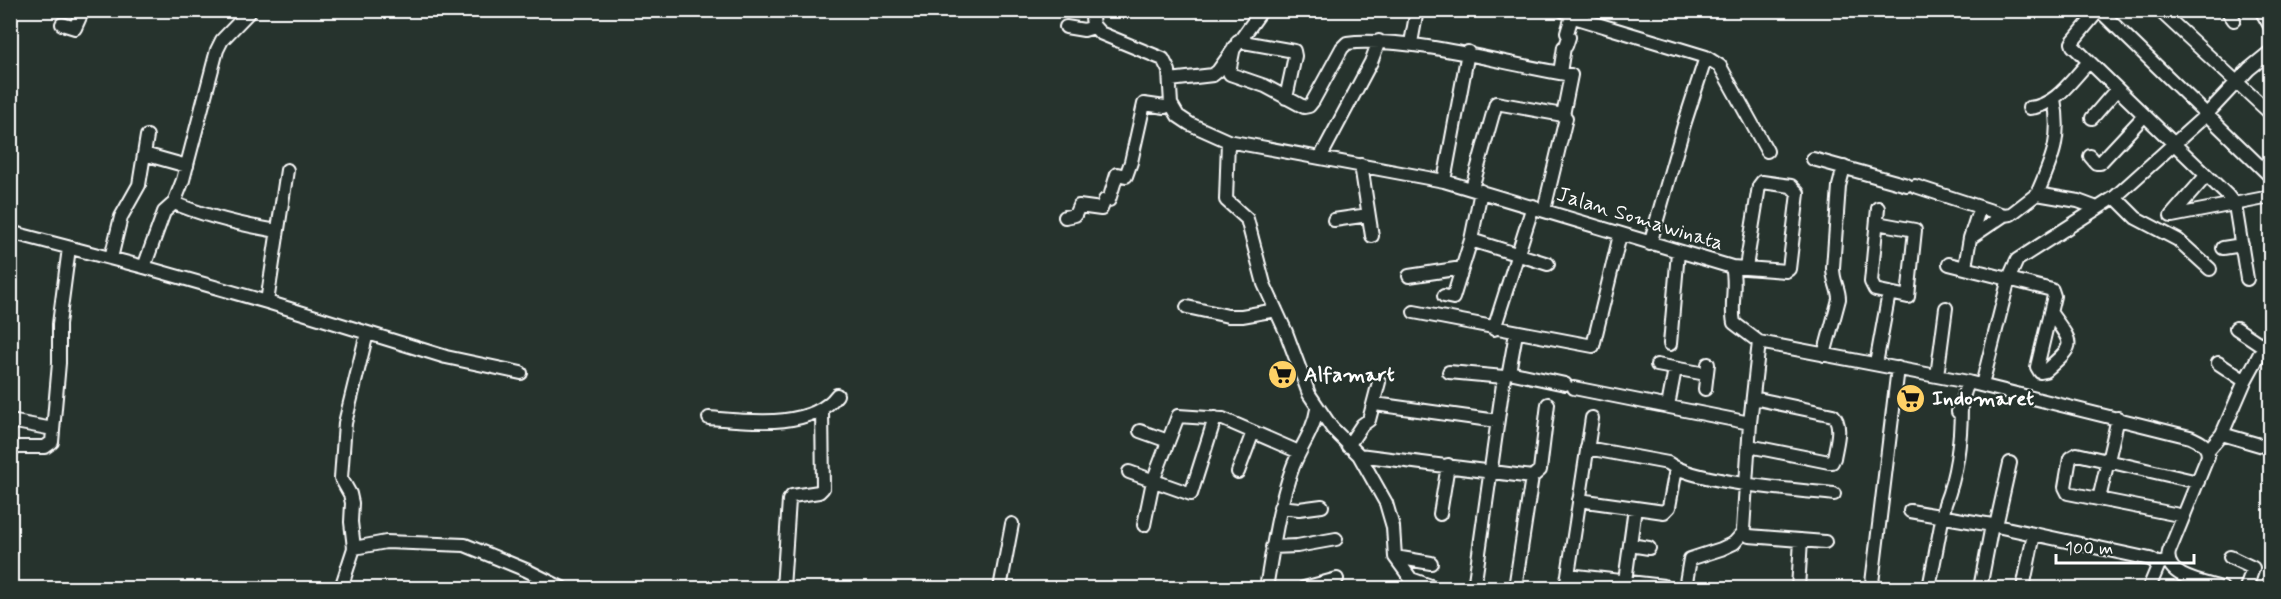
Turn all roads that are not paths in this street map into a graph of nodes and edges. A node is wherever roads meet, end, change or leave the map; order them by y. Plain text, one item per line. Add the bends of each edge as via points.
1 (83, 10) edge
2 (1091, 10) edge
3 (1262, 10) edge
4 (1417, 10) edge
5 (2099, 10) edge
6 (2159, 10) edge
7 (2261, 10) edge
8 (1567, 13) edge
9 (247, 15) edge
10 (62, 24) dead end
11 (2271, 26) edge
12 (1066, 27) dead end
13 (1094, 27) junction
14 (1379, 41) junction
15 (1411, 43) junction
16 (1236, 44) junction
17 (2078, 51) junction
18 (1468, 52) junction
19 (2271, 52) edge
20 (1706, 57) junction
21 (2089, 62) junction
22 (1560, 73) junction
23 (1170, 80) junction
24 (2069, 82) junction
25 (2237, 82) junction
26 (2117, 89) junction
27 (1286, 98) junction
28 (2054, 99) junction
29 (1171, 104) junction
30 (2029, 108) dead end
31 (2271, 113) edge
32 (1563, 115) junction
33 (2206, 115) junction
34 (2144, 116) junction
35 (2092, 118) dead end
36 (147, 136) dead end
37 (1228, 141) junction
38 (2174, 145) junction
39 (1767, 151) dead end
40 (144, 154) junction
41 (2090, 156) dead end
42 (1320, 158) junction
43 (1813, 159) dead end
44 (1361, 165) junction
45 (187, 166) junction
46 (1844, 167) junction
47 (287, 170) dead end
48 (2206, 176) junction
49 (2271, 176) edge
50 (1444, 181) junction
51 (1477, 190) junction
52 (2037, 194) junction
53 (2115, 197) junction
54 (2271, 197) edge
55 (174, 203) junction
56 (2235, 205) junction
57 (1980, 207) junction
58 (1539, 208) junction
59 (1878, 208) dead end
60 (2097, 208) junction
61 (1368, 215) junction
62 (2004, 215) junction
63 (1065, 217) dead end
64 (1334, 220) dead end
65 (1876, 223) junction
66 (277, 231) junction
67 (10, 232) edge
68 (1620, 235) junction
69 (1372, 236) dead end
70 (1970, 238) junction
71 (1471, 240) junction
72 (1650, 244) junction
73 (2242, 245) junction
74 (69, 248) junction
75 (2223, 248) dead end
76 (1678, 252) junction
77 (1516, 254) junction
78 (111, 258) junction
79 (1548, 264) dead end
80 (1949, 264) dead end
81 (144, 267) junction
82 (1732, 267) junction
83 (1746, 267) junction
84 (1965, 267) junction
85 (1462, 268) junction
86 (2210, 269) dead end
87 (1409, 276) dead end
88 (2009, 278) junction
89 (2247, 279) dead end
90 (1889, 293) junction
91 (1444, 296) dead end
92 (267, 302) junction
93 (1187, 307) dead end
94 (1946, 308) dead end
95 (1276, 310) junction
96 (1414, 312) dead end
97 (2050, 312) dead end
98 (2236, 328) dead end
99 (1494, 329) junction
100 (367, 333) junction
101 (1516, 333) junction
102 (2267, 340) edge
103 (1759, 342) junction
104 (1670, 344) dead end
105 (1824, 355) junction
106 (2218, 363) dead end
107 (1657, 364) dead end
108 (1876, 364) junction
109 (1898, 368) junction
110 (1676, 369) junction
111 (1449, 372) dead end
112 (520, 373) dead end
113 (1937, 376) junction
114 (2245, 381) junction
115 (1379, 382) dead end
116 (1968, 382) junction
117 (1982, 385) junction
118 (1705, 389) dead end
119 (837, 395) dead end
120 (1752, 398) junction
121 (1375, 404) junction
122 (1548, 404) dead end
123 (1668, 406) junction
124 (822, 409) junction
125 (1317, 409) junction
126 (709, 418) dead end
127 (1215, 418) junction
128 (1592, 418) dead end
129 (2118, 418) junction
130 (10, 421) edge
131 (1497, 421) junction
132 (1750, 423) junction
133 (53, 429) junction
134 (1140, 431) dead end
135 (1253, 432) junction
136 (2222, 434) junction
137 (1168, 441) junction
138 (1348, 446) junction
139 (1749, 446) junction
140 (10, 447) edge
141 (1587, 448) junction
142 (2271, 448) edge
143 (2208, 450) junction
144 (1299, 452) junction
145 (1359, 455) junction
146 (2108, 461) junction
147 (2010, 463) dead end
148 (1448, 465) junction
149 (1676, 469) junction
150 (1130, 472) dead end
151 (1238, 472) dead end
152 (1491, 472) junction
153 (1532, 477) junction
154 (1153, 481) junction
155 (2198, 482) junction
156 (1747, 483) junction
157 (1834, 494) dead end
158 (2099, 499) junction
159 (1580, 500) junction
160 (1322, 506) dead end
161 (1280, 507) junction
162 (1635, 508) junction
163 (1910, 511) dead end
164 (1440, 514) dead end
165 (2184, 516) junction
166 (1943, 517) junction
167 (1011, 524) dead end
168 (1144, 525) dead end
169 (1994, 526) junction
170 (1743, 533) junction
171 (2034, 534) junction
172 (1336, 539) dead end
173 (1801, 540) junction
174 (1825, 542) dead end
175 (1630, 545) junction
176 (1272, 547) junction
177 (354, 548) junction
178 (1650, 548) dead end
179 (1395, 557) junction
180 (2229, 557) dead end
181 (2164, 562) junction
182 (1431, 563) dead end
183 (1568, 574) junction
184 (1337, 579) dead end
185 (1625, 581) junction
186 (1872, 583) dead end
187 (1664, 586) dead end
188 (341, 588) edge
189 (562, 588) edge
190 (783, 588) edge
191 (1000, 588) edge
192 (1266, 588) edge
193 (1304, 588) edge
194 (1436, 588) edge
195 (1474, 588) edge
196 (1515, 588) edge
197 (1566, 588) edge
198 (1685, 588) edge
199 (1798, 588) edge
200 (1929, 588) edge
201 (1980, 588) edge
202 (2023, 588) edge
203 (2149, 588) edge
204 (2222, 588) edge
205 (2246, 588) edge

1 - 10 street via 75,28
2 - 13 street
3 - 16 street
4 - 15 street
5 - 17 street via 2072,43
5 - 33 street
6 - 25 street
7 - 11 street
8 - 20 street
8 - 22 street via 1569,37
9 - 45 street via 217,50
12 - 13 street
13 - 23 street via 1110,38 1163,59
14 - 15 street
14 - 27 street via 1347,43 1309,106 1298,106
14 - 42 street
15 - 18 street
16 - 23 street via 1213,75
16 - 27 street via 1230,74
16 - 27 street via 1294,51
17 - 21 street
17 - 24 street
18 - 22 street via 1506,64
18 - 50 street
19 - 25 street
20 - 39 street via 1720,66
20 - 72 street
21 - 24 street
21 - 26 street
22 - 32 street via 1571,75
23 - 29 street
24 - 28 street
25 - 31 street
25 - 33 street
26 - 34 street
26 - 35 street
28 - 30 street
28 - 52 street via 2056,151
29 - 37 street, Jalan Somawinata via 1183,120
29 - 63 street via 1144,104 1126,176 1117,174 1109,200 1101,208 1079,206 1076,215
32 - 51 street via 1496,103
32 - 58 street via 1563,136
33 - 38 street
33 - 49 street
34 - 38 street
34 - 41 street via 2100,163
36 - 40 street
37 - 42 street, Jalan Somawinata
37 - 95 street via 1226,200 1247,219 1261,275
38 - 48 street
38 - 53 street
40 - 45 street
40 - 78 street via 139,185 121,217
42 - 44 street, Jalan Somawinata
43 - 46 street
44 - 50 street, Jalan Somawinata
44 - 61 street
45 - 55 street
46 - 57 street
46 - 105 street via 1833,267 1839,299
47 - 66 street
48 - 56 street
48 - 56 street via 2170,218
50 - 51 street, Jalan Somawinata
51 - 58 street, Jalan Somawinata
51 - 71 street
52 - 60 street
52 - 62 street
53 - 60 street
53 - 86 street via 2136,218 2178,240
54 - 56 street
55 - 66 street
55 - 81 street via 164,213
56 - 73 street
57 - 62 street
57 - 70 street
58 - 68 street, Jalan Somawinata
58 - 77 street
59 - 65 street
60 - 88 street via 2016,260
61 - 64 street
61 - 69 street
62 - 70 street
65 - 90 street via 1872,285 1875,290
65 - 90 street via 1913,228 1916,232 1909,296
66 - 92 street
67 - 74 street
68 - 72 street, Jalan Somawinata
68 - 101 street via 1593,346
70 - 84 street
71 - 77 street
71 - 85 street
72 - 76 street, Jalan Somawinata
73 - 75 street
73 - 89 street
74 - 78 street
74 - 133 street via 59,324
76 - 82 street, Jalan Somawinata
76 - 104 street
77 - 79 street
77 - 99 street
78 - 81 street
80 - 84 street
81 - 92 street
82 - 83 street
82 - 103 street, Jalan Somawinata via 1734,323
83 - 83 street via 1759,186 1762,182 1791,186 1798,194 1789,269
84 - 88 street
85 - 87 street
85 - 91 street via 1453,298
88 - 97 street via 2052,290
88 - 117 street
90 - 108 street
92 - 100 street
93 - 95 street via 1228,316
94 - 113 street
95 - 125 street
96 - 99 street
98 - 102 street
99 - 101 street
100 - 112 street via 446,357
100 - 177 street via 345,423 340,478 352,503
101 - 123 street via 1509,372
102 - 114 street
103 - 105 street, Jalan Somawinata
103 - 120 street
105 - 108 street, Jalan Somawinata
106 - 114 street
107 - 110 street
108 - 109 street, Jalan Somawinata
109 - 113 street, Jalan Somawinata
109 - 186 street
110 - 118 street via 1707,369
110 - 123 street
111 - 131 street via 1503,377
113 - 116 street, Jalan Somawinata
114 - 136 street
115 - 121 street
116 - 117 street, Jalan Somawinata
116 - 166 street
117 - 129 street, Jalan Somawinata
119 - 124 street
120 - 132 street
120 - 139 street via 1833,415 1839,427 1832,462
121 - 131 street
121 - 138 street via 1370,420
122 - 153 street via 1540,470
123 - 132 street
124 - 126 street via 786,420
124 - 190 street via 824,488 789,500
125 - 138 street
125 - 144 street
127 - 135 street
127 - 137 street via 1178,416
127 - 154 street via 1191,494
128 - 141 street
129 - 143 street, Jalan Somawinata via 2190,437
129 - 146 street
130 - 133 street
131 - 152 street
132 - 139 street
133 - 140 street via 52,442 45,447
134 - 137 street
135 - 144 street
135 - 151 street
136 - 142 street
136 - 143 street
137 - 154 street
138 - 145 street
139 - 156 street
141 - 149 street via 1668,463
141 - 159 street
143 - 155 street
144 - 161 street
145 - 148 street
145 - 179 street via 1392,518
146 - 155 street
146 - 158 street
146 - 158 street via 2077,454 2070,458 2065,490
147 - 169 street
148 - 152 street
148 - 164 street
149 - 156 street
149 - 162 street via 1667,510
150 - 154 street
152 - 153 street
152 - 195 street
153 - 196 street
154 - 168 street
155 - 165 street
156 - 157 street
156 - 170 street
158 - 165 street
159 - 162 street
159 - 183 street
160 - 161 street
161 - 176 street
162 - 175 street
163 - 166 street
165 - 181 street
166 - 169 street
166 - 200 street
167 - 191 street
169 - 171 street
169 - 201 street
170 - 173 street
170 - 198 street via 1734,543 1690,559
171 - 181 street
171 - 202 street
172 - 176 street
173 - 174 street
173 - 199 street
175 - 178 street
175 - 185 street
176 - 192 street
177 - 188 street
177 - 189 street via 386,542 465,545
179 - 182 street
179 - 194 street via 1411,579
180 - 205 street via 2253,568
181 - 203 street
181 - 204 street via 2185,576
183 - 185 street
183 - 197 street
184 - 193 street
185 - 187 street

